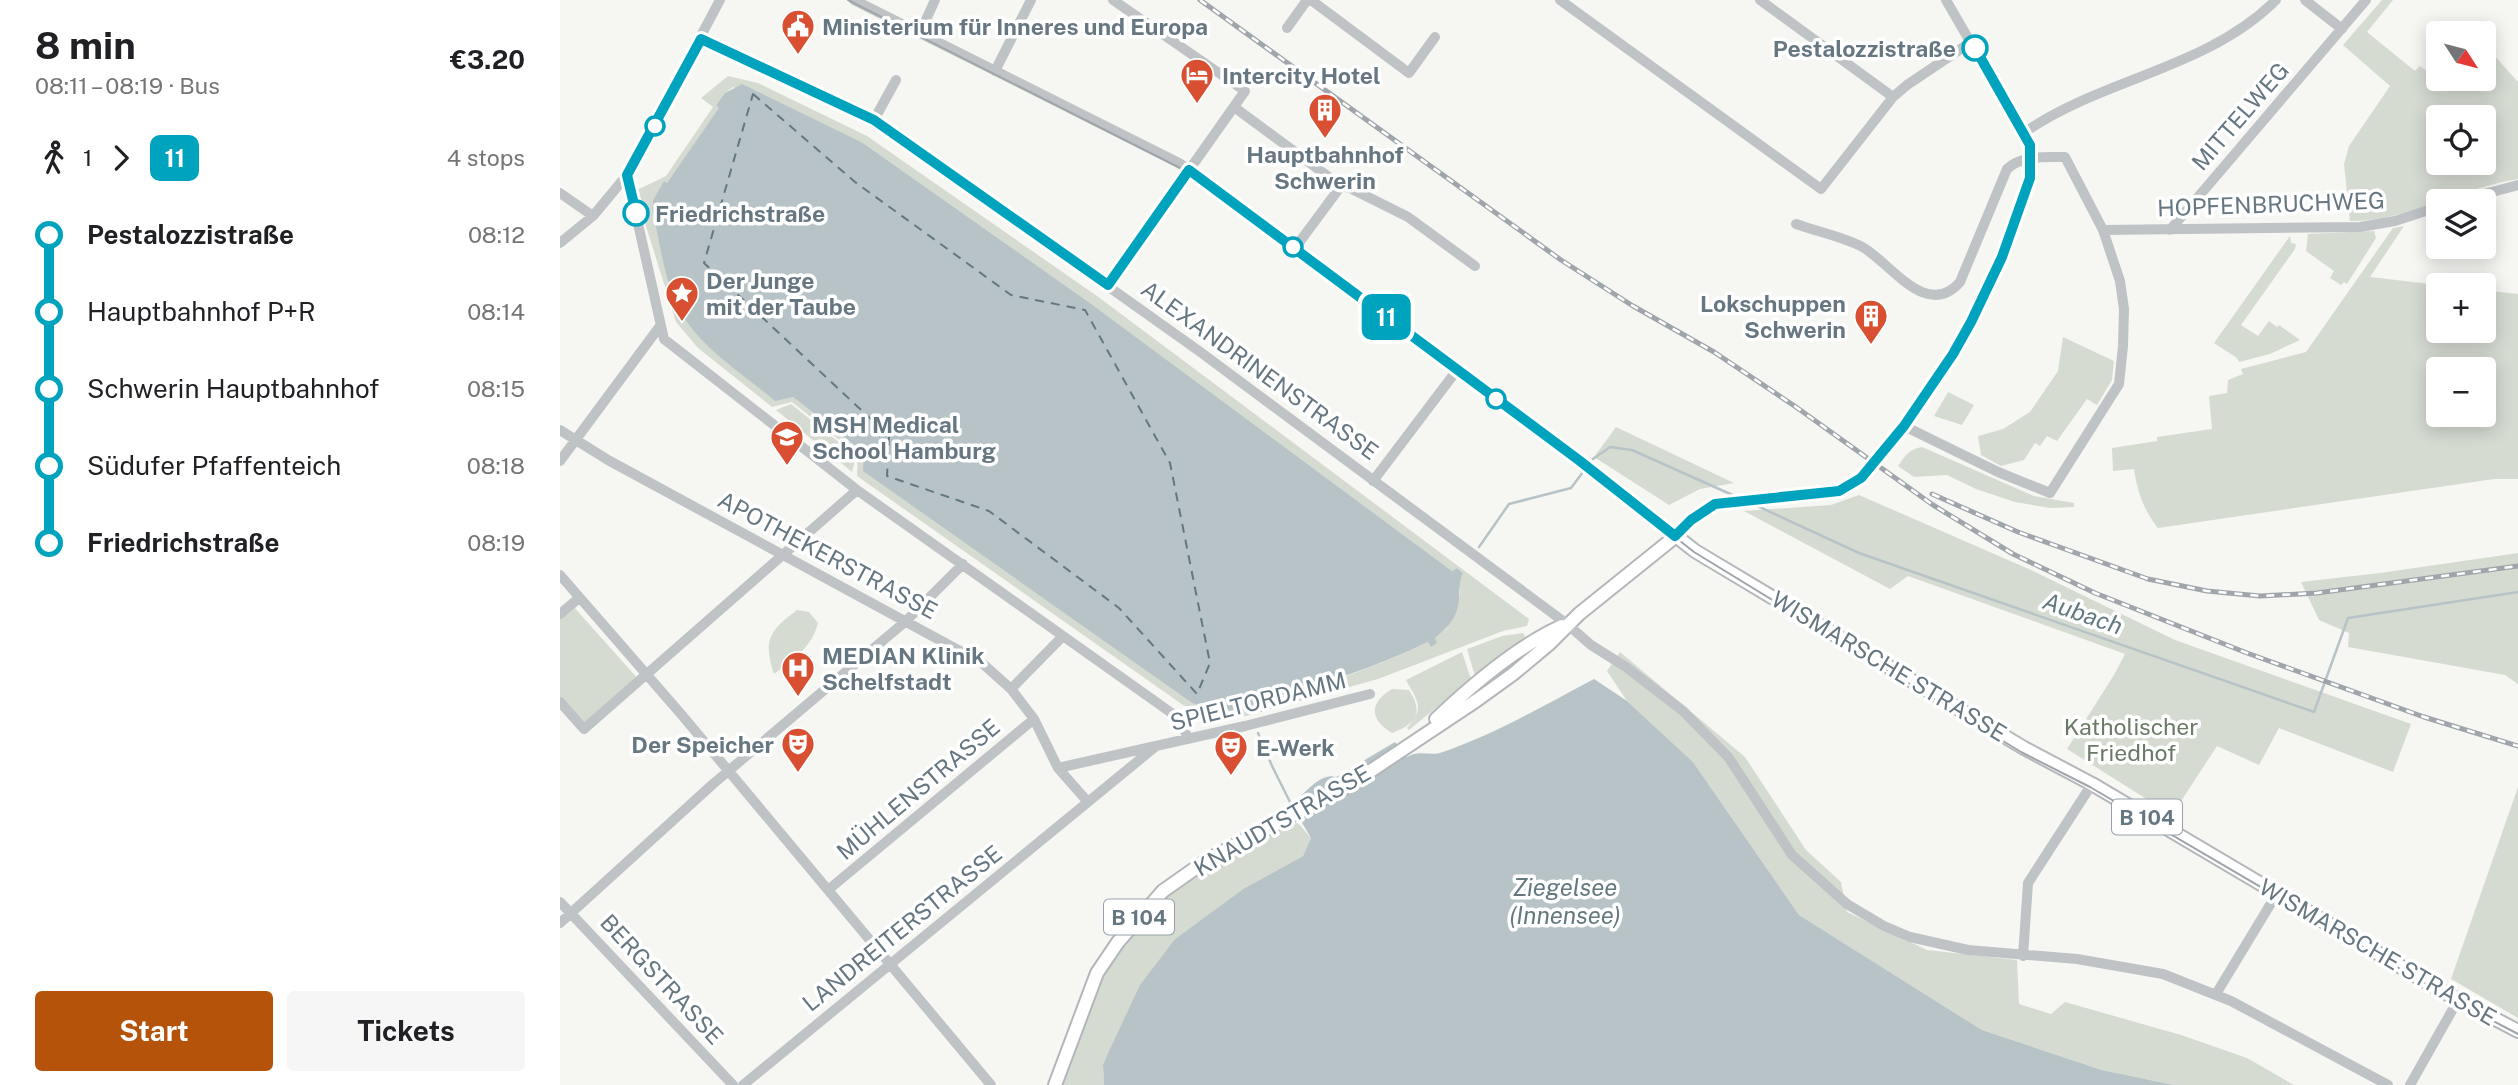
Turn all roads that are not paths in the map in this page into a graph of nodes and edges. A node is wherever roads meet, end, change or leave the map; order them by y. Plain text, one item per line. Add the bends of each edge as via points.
1 (720, 0) edge
2 (855, 0) edge
3 (935, 0) edge
4 (1031, 0) edge
5 (1113, 0) edge
6 (1309, 0) edge
7 (1560, 0) edge
8 (1760, 0) edge
9 (1946, 0) edge
10 (2276, 0) edge
11 (2305, 0) edge
12 (2366, 0) edge
13 (1287, 28) dead end
14 (2342, 29) junction
15 (920, 33) junction
16 (1435, 37) dead end
17 (701, 39) junction
18 (1970, 41) junction
19 (995, 71) junction
20 (896, 80) dead end
21 (1893, 97) junction
22 (1234, 107) junction
23 (874, 120) junction
24 (2025, 132) junction
25 (2031, 159) junction
26 (1189, 170) junction
27 (627, 175) junction
28 (2518, 185) edge
29 (1341, 186) junction
30 (2496, 191) edge
31 (560, 193) edge
32 (2426, 212) edge
33 (593, 216) junction
34 (1796, 224) dead end
35 (2103, 230) junction
36 (2170, 230) junction
37 (560, 243) edge
38 (1295, 248) junction
39 (1475, 266) dead end
40 (1108, 285) junction
41 (660, 326) junction
42 (1457, 370) junction
43 (1904, 426) junction
44 (560, 430) edge
45 (576, 442) junction
46 (560, 461) edge
47 (1373, 481) junction
48 (857, 489) junction
49 (1675, 536) junction
50 (781, 555) junction
51 (963, 564) junction
52 (560, 575) edge
53 (579, 598) junction
54 (560, 614) edge
55 (906, 621) junction
56 (1567, 624) junction
57 (1063, 636) junction
58 (647, 675) junction
59 (1011, 689) junction
60 (1370, 694) dead end
61 (560, 703) edge
62 (1034, 719) junction
63 (1188, 739) junction
64 (1155, 747) junction
65 (1058, 768) junction
66 (729, 771) junction
67 (2092, 784) junction
68 (1087, 801) junction
69 (828, 890) junction
70 (2276, 895) junction
71 (560, 902) edge
72 (571, 913) junction
73 (560, 923) edge
74 (2023, 956) junction
75 (890, 964) junction
76 (2216, 994) junction
77 (2458, 1000) junction
78 (2518, 1031) edge
79 (733, 1085) edge
80 (743, 1085) edge
81 (991, 1085) edge
82 (1055, 1085) edge
83 (2388, 1085) edge
84 (2410, 1085) edge

1 - 17 street
2 - 15 street
3 - 15 street
4 - 19 street
5 - 22 street via 1245,91
6 - 13 street
6 - 16 street via 1409,73
7 - 21 street via 1821,189
8 - 21 street
9 - 18 street
10 - 24 street via 2217,44 2060,110
11 - 14 street
12 - 14 street, MITTELWEG
14 - 36 street, MITTELWEG
15 - 19 street
17 - 23 street, ALEXANDRINENSTRASSE
17 - 27 street
18 - 21 street
18 - 24 street
19 - 26 street
20 - 23 street
22 - 26 street
22 - 29 street
23 - 40 street, ALEXANDRINENSTRASSE
24 - 25 street
25 - 34 street via 2007,169 1960,282 1946,294 1918,290 1864,247
25 - 35 street via 2065,157
25 - 43 street via 2024,199 2002,257 1953,354
26 - 38 street, WISMARSCHE STRASSE
26 - 40 street
27 - 33 street
27 - 41 street
28 - 30 street
29 - 38 street
29 - 39 street via 1408,217
31 - 33 street
32 - 36 street, HOPFENBRUCHWEG via 2360,227
33 - 37 street
35 - 36 street, HOPFENBRUCHWEG
35 - 43 street via 2124,309 2119,384 2050,493
38 - 42 street, WISMARSCHE STRASSE
40 - 47 street, ALEXANDRINENSTRASSE
41 - 45 street
41 - 48 street via 664,339
42 - 47 street
42 - 49 street, WISMARSCHE STRASSE
43 - 49 street via 1861,478 1839,491 1715,504
44 - 45 street, APOTHEKERSTRASSE
45 - 46 street
45 - 50 street, APOTHEKERSTRASSE
47 - 56 street, ALEXANDRINENSTRASSE
48 - 50 street
48 - 51 street
49 - 56 main road, B 104
49 - 67 main road, WISMARSCHE STRASSE / B 104 via 1876,660
50 - 55 street, APOTHEKERSTRASSE
50 - 58 street
51 - 55 street
51 - 57 street
52 - 53 street
53 - 54 street
53 - 58 street
55 - 59 street, APOTHEKERSTRASSE via 982,663
55 - 66 street
56 - 74 street, ALEXANDRINENSTRASSE via 1683,711 1729,758 1792,855 1847,904 1910,937
56 - 82 main road, KNAUDTSTRASSE / B 104 via 1513,674 1348,786 1207,860 1163,891 1097,974
57 - 59 street
57 - 63 street via 1180,719
58 - 61 street via 584,729
58 - 66 street
59 - 62 street, APOTHEKERSTRASSE
60 - 63 street, SPIELTORDAMM
62 - 65 street, APOTHEKERSTRASSE
62 - 69 street, MÜHLENSTRASSE
63 - 64 street, SPIELTORDAMM
64 - 65 street, SPIELTORDAMM
64 - 68 street, LANDREITERSTRASSE
65 - 68 street, APOTHEKERSTRASSE
66 - 69 street
66 - 72 street
67 - 70 main road, WISMARSCHE STRASSE / B 104
67 - 74 street via 2028,883
68 - 75 street, LANDREITERSTRASSE
69 - 75 street
70 - 76 street
70 - 77 main road, WISMARSCHE STRASSE / B 104
71 - 72 street, BERGSTRASSE
72 - 73 street
72 - 79 street, BERGSTRASSE
74 - 76 street, ALEXANDRINENSTRASSE via 2077,959 2164,974
75 - 80 street, LANDREITERSTRASSE
75 - 81 street
76 - 83 street, ALEXANDRINENSTRASSE
77 - 78 main road, WISMARSCHE STRASSE / B 104
77 - 84 street

